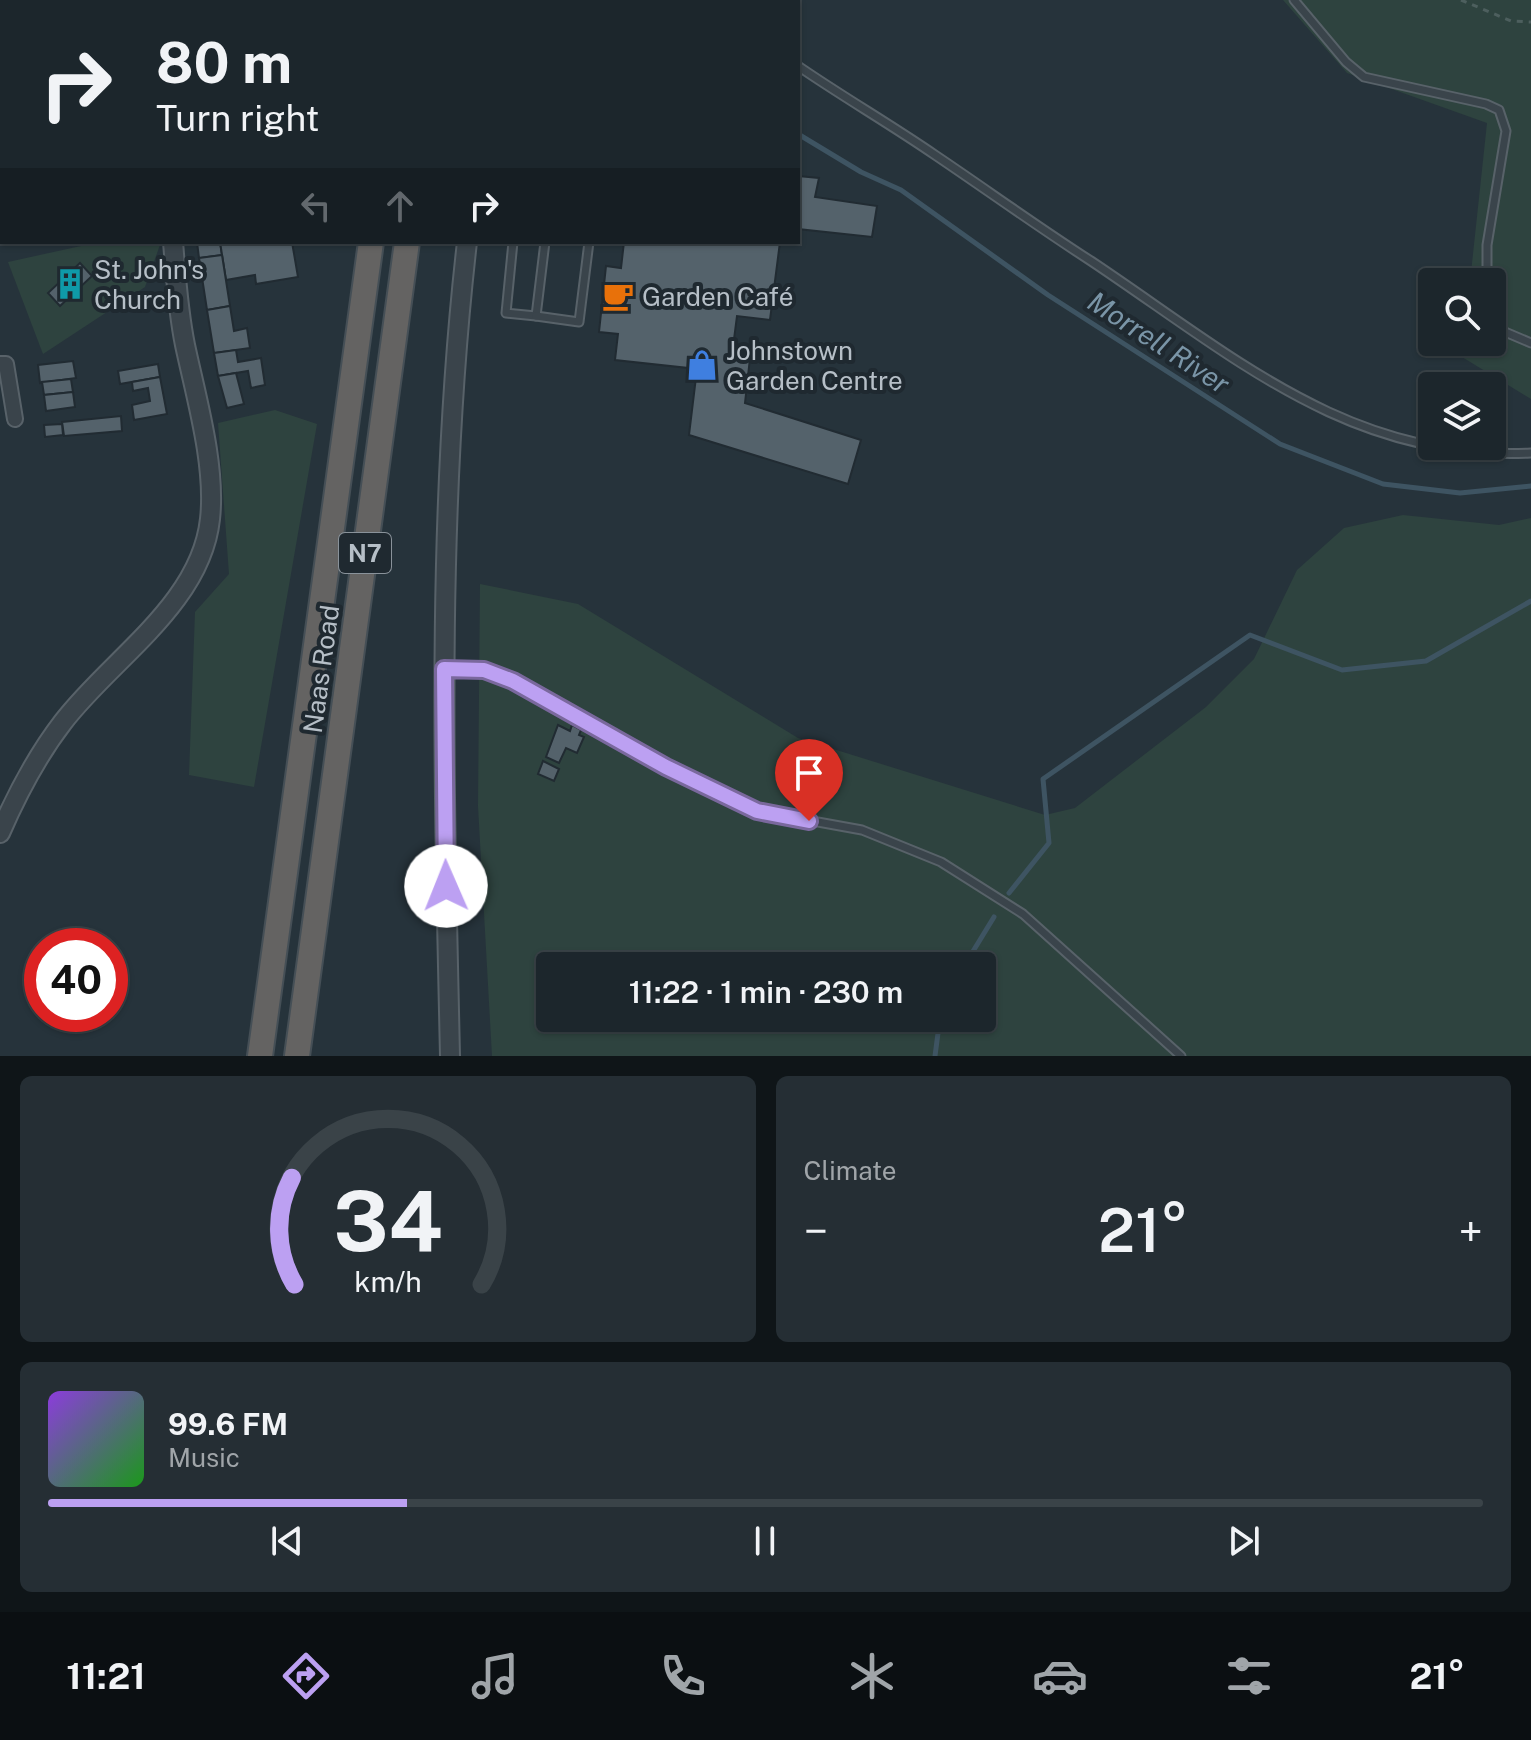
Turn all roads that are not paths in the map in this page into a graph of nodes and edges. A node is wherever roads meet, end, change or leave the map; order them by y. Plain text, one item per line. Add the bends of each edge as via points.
1 (1294, 0) edge
2 (800, 67) edge
3 (173, 244) edge
4 (371, 244) edge
5 (407, 244) edge
6 (467, 244) edge
7 (513, 244) edge
8 (545, 244) edge
9 (589, 244) edge
10 (1487, 268) edge
11 (536, 316) junction
12 (1506, 332) edge
13 (1531, 343) edge
14 (0, 364) edge
15 (15, 419) dead end
16 (1531, 453) edge
17 (444, 669) junction
18 (0, 833) edge
19 (287, 862) junction
20 (245, 1056) edge
21 (260, 1056) edge
22 (300, 1056) edge
23 (450, 1056) edge
24 (1181, 1056) edge

1 - 10 lane via 1364,77 1499,110 1506,131
2 - 16 lane via 1229,359 1309,402 1414,445
3 - 18 street via 178,307 210,491 203,550 180,592 55,733
4 - 19 highway, Naas Road / N7
5 - 22 highway, Naas Road / N7
6 - 17 street via 445,545
7 - 11 lane via 506,313
8 - 11 lane
9 - 11 lane via 579,322
12 - 13 lane
14 - 15 street via 6,364
17 - 23 street
17 - 24 lane via 484,670 513,681 757,811 862,830 941,862 1023,914
19 - 20 highway, N7
19 - 21 highway, Naas Road / N7

